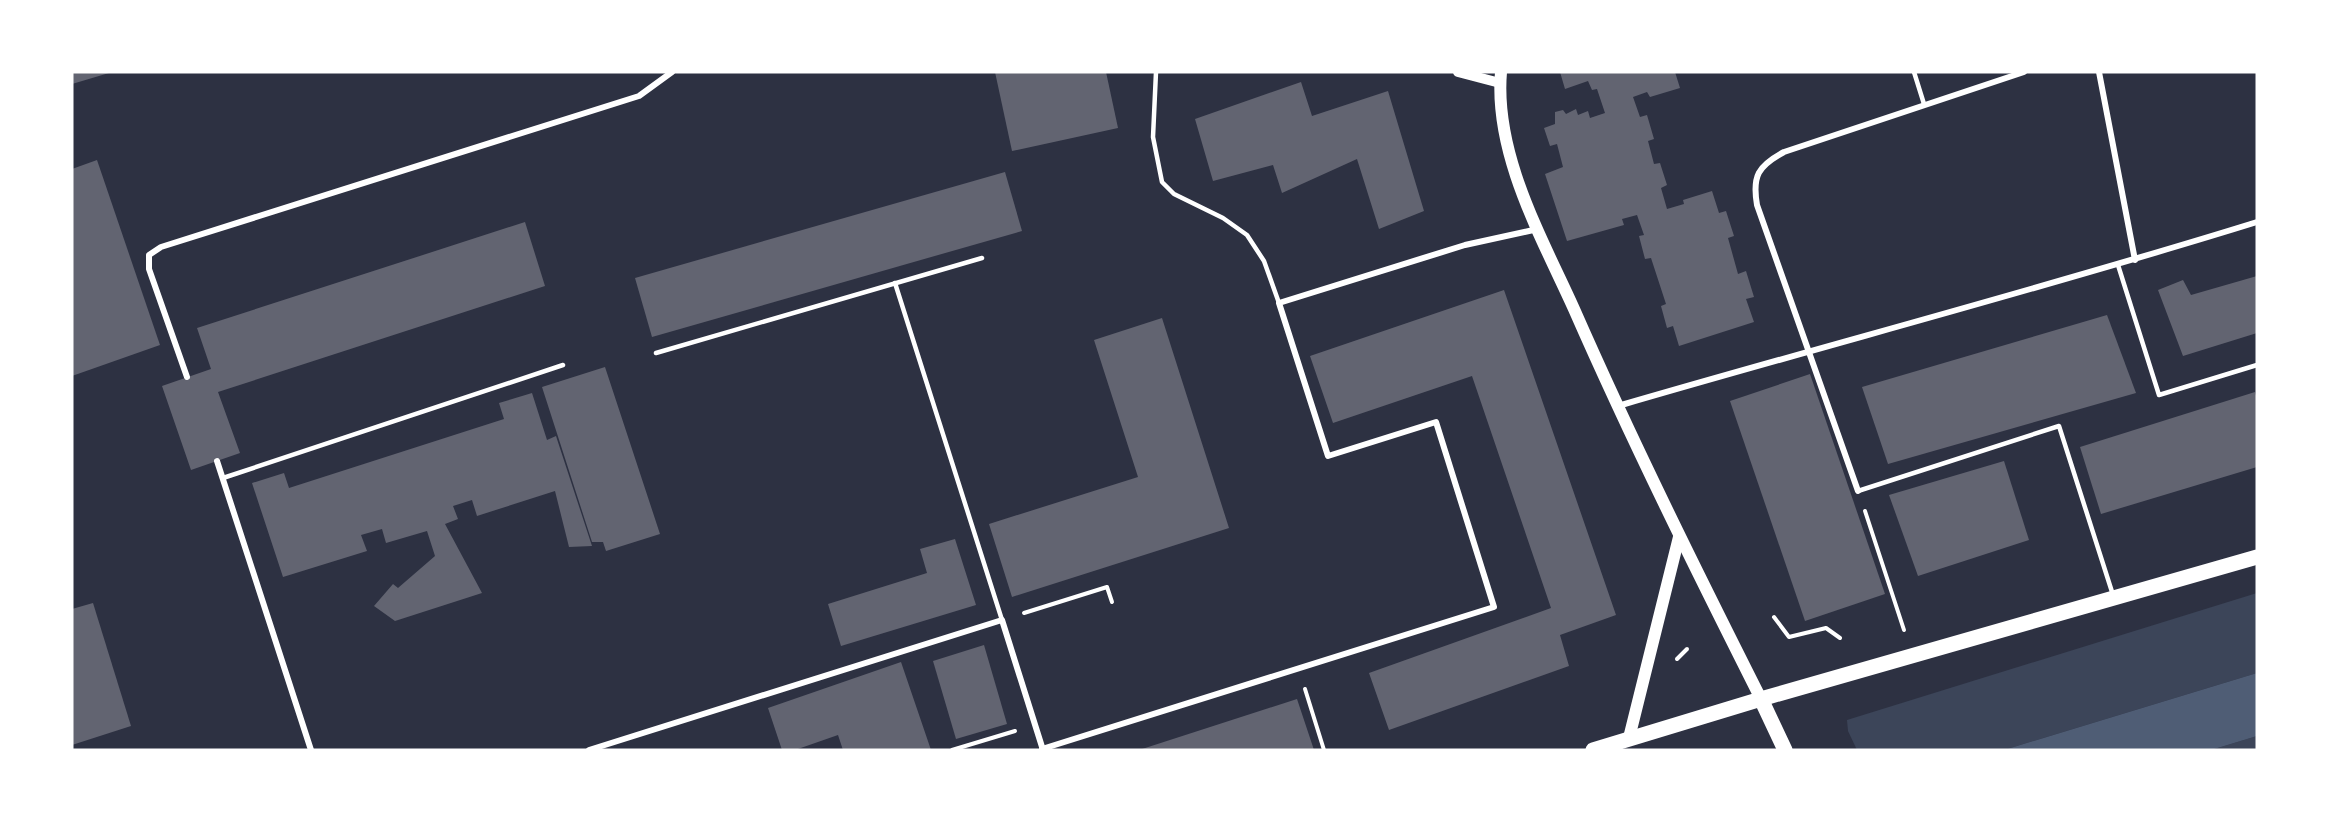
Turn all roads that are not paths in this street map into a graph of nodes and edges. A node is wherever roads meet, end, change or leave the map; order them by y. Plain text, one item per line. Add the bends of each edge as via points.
1 (672, 72) edge
2 (1156, 72) edge
3 (1458, 72) edge
4 (1914, 72) edge
5 (2024, 72) edge
6 (2099, 72) edge
7 (1500, 78) edge
8 (1924, 104) junction
9 (2257, 222) edge
10 (1539, 229) junction
11 (982, 258) dead end
12 (2135, 260) junction
13 (2118, 265) junction
14 (896, 283) junction
15 (1279, 303) junction
16 (1809, 350) junction
17 (656, 353) dead end
18 (563, 365) dead end
19 (2257, 365) edge
20 (187, 377) dead end
21 (1617, 407) junction
22 (217, 461) dead end
23 (223, 478) junction
24 (1858, 491) joint
25 (1679, 537) junction
26 (2257, 557) edge
27 (2114, 597) junction
28 (1002, 620) junction
29 (1761, 699) junction
30 (1629, 738) junction
31 (1042, 749) edge
32 (311, 750) edge
33 (589, 750) edge
34 (1593, 750) edge
35 (1785, 750) edge

1 - 20 street via 639,96 161,247 149,255 149,269
2 - 15 lane via 1153,137 1162,182 1174,195 1223,218 1247,235 1264,261
3 - 7 street
4 - 8 lane
5 - 8 street
6 - 12 street
7 - 10 main road via 1502,123 1512,164
8 - 16 street via 1784,152 1767,161 1757,174 1757,205
9 - 12 street
10 - 15 street via 1465,245
10 - 21 main road
11 - 14 lane
12 - 13 street
13 - 16 street
13 - 19 lane via 2159,395
14 - 17 lane
14 - 28 lane
15 - 31 street via 1328,456 1437,422 1494,607
16 - 21 street
16 - 24 street
18 - 23 lane
21 - 25 main road
22 - 23 street
23 - 32 street
24 - 27 lane via 2059,426
25 - 29 main road
25 - 30 main road
26 - 27 main road
27 - 29 main road
28 - 31 street
28 - 33 street
29 - 30 main road
29 - 35 main road
30 - 34 main road

